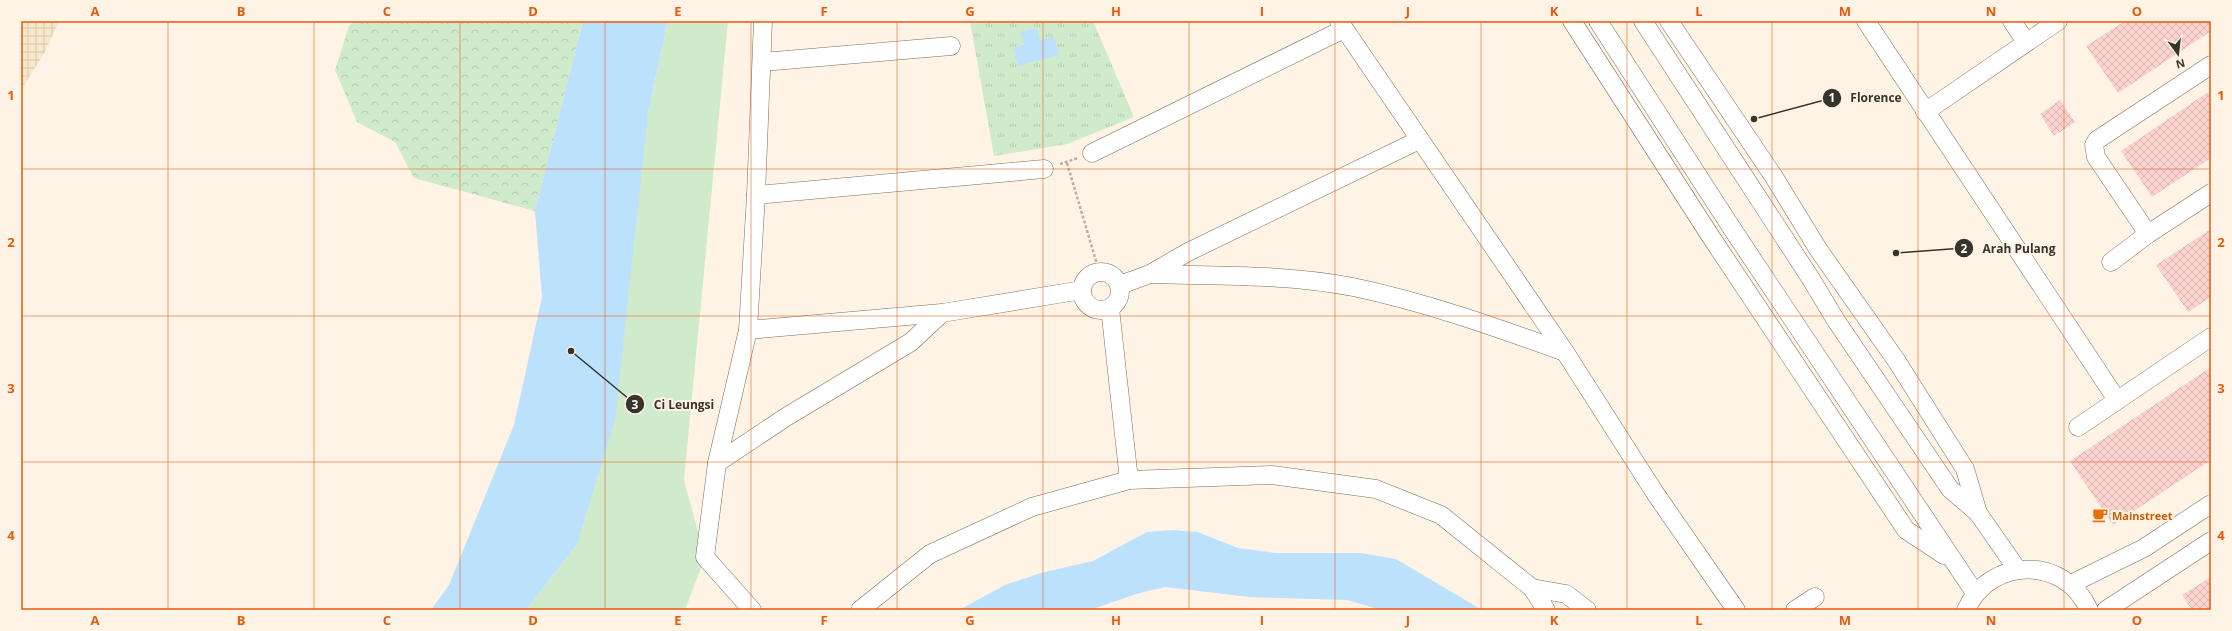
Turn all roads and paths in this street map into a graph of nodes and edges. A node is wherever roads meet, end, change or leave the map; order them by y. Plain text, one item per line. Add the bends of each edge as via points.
1 (763, 21) edge
2 (1572, 21) edge
3 (1598, 21) edge
4 (1643, 21) edge
5 (1669, 21) edge
6 (1866, 21) edge
7 (2012, 21) edge
8 (2058, 21) edge
9 (1342, 25) edge
10 (2026, 42) junction
11 (951, 46) dead end
12 (762, 62) junction
13 (2211, 65) edge
14 (1925, 112) junction
15 (1420, 140) junction
16 (1092, 153) joint
17 (1067, 163) junction
18 (1044, 169) joint
19 (2211, 193) edge
20 (756, 195) junction
21 (2148, 234) junction
22 (1818, 249) junction
23 (2111, 262) dead end
24 (1099, 272) junction
25 (1150, 274) junction
26 (1811, 279) junction
27 (1120, 285) junction
28 (1082, 290) junction
29 (1110, 308) junction
30 (942, 314) junction
31 (748, 330) junction
32 (2211, 337) edge
33 (1565, 352) junction
34 (2117, 400) junction
35 (2078, 426) dead end
36 (717, 463) junction
37 (1129, 480) junction
38 (2211, 504) edge
39 (1978, 513) junction
40 (2211, 541) edge
41 (1953, 561) junction
42 (2017, 569) junction
43 (2071, 584) junction
44 (1532, 588) junction
45 (1975, 593) junction
46 (1815, 597) dead end
47 (752, 610) edge
48 (860, 610) edge
49 (1546, 610) edge
50 (1587, 610) edge
51 (1736, 610) edge
52 (1795, 610) edge
53 (1966, 610) edge
54 (2089, 610) edge
55 (2106, 610) edge

1 - 12 street
2 - 41 street via 1711,237 1906,530
3 - 41 street via 1737,237
4 - 26 street
5 - 22 street via 1774,177
6 - 14 street
7 - 10 street
8 - 10 street
9 - 15 street
9 - 16 street
10 - 14 street
11 - 12 street
12 - 20 street
13 - 21 street via 2097,140 2094,145 2096,157
14 - 34 street
15 - 25 street via 1188,252
15 - 33 street
16 - 17 path
17 - 18 path
17 - 24 path
18 - 20 street
19 - 21 street
20 - 31 street
21 - 23 street
22 - 26 street
22 - 39 street via 1896,360 1965,469
24 - 27 street via 1112,274
24 - 28 street via 1087,278
25 - 27 street
25 - 33 street via 1277,279 1352,287 1457,315
26 - 39 street via 1835,319 1950,489
27 - 29 street via 1119,299
28 - 29 street via 1086,302 1097,310
28 - 30 street
29 - 37 street
30 - 31 street
30 - 36 street via 911,342 786,417
31 - 36 street
32 - 34 street
33 - 51 street via 1655,493
34 - 35 street
36 - 47 street via 705,557
37 - 44 street via 1272,475 1376,489 1441,515
37 - 48 street via 1032,507 930,554
38 - 43 street via 2144,548
39 - 42 street
40 - 55 street
41 - 45 street
42 - 43 street via 2040,570
42 - 45 street via 1995,578
43 - 54 street
44 - 49 street
44 - 50 street via 1566,594
45 - 53 street
46 - 52 street

